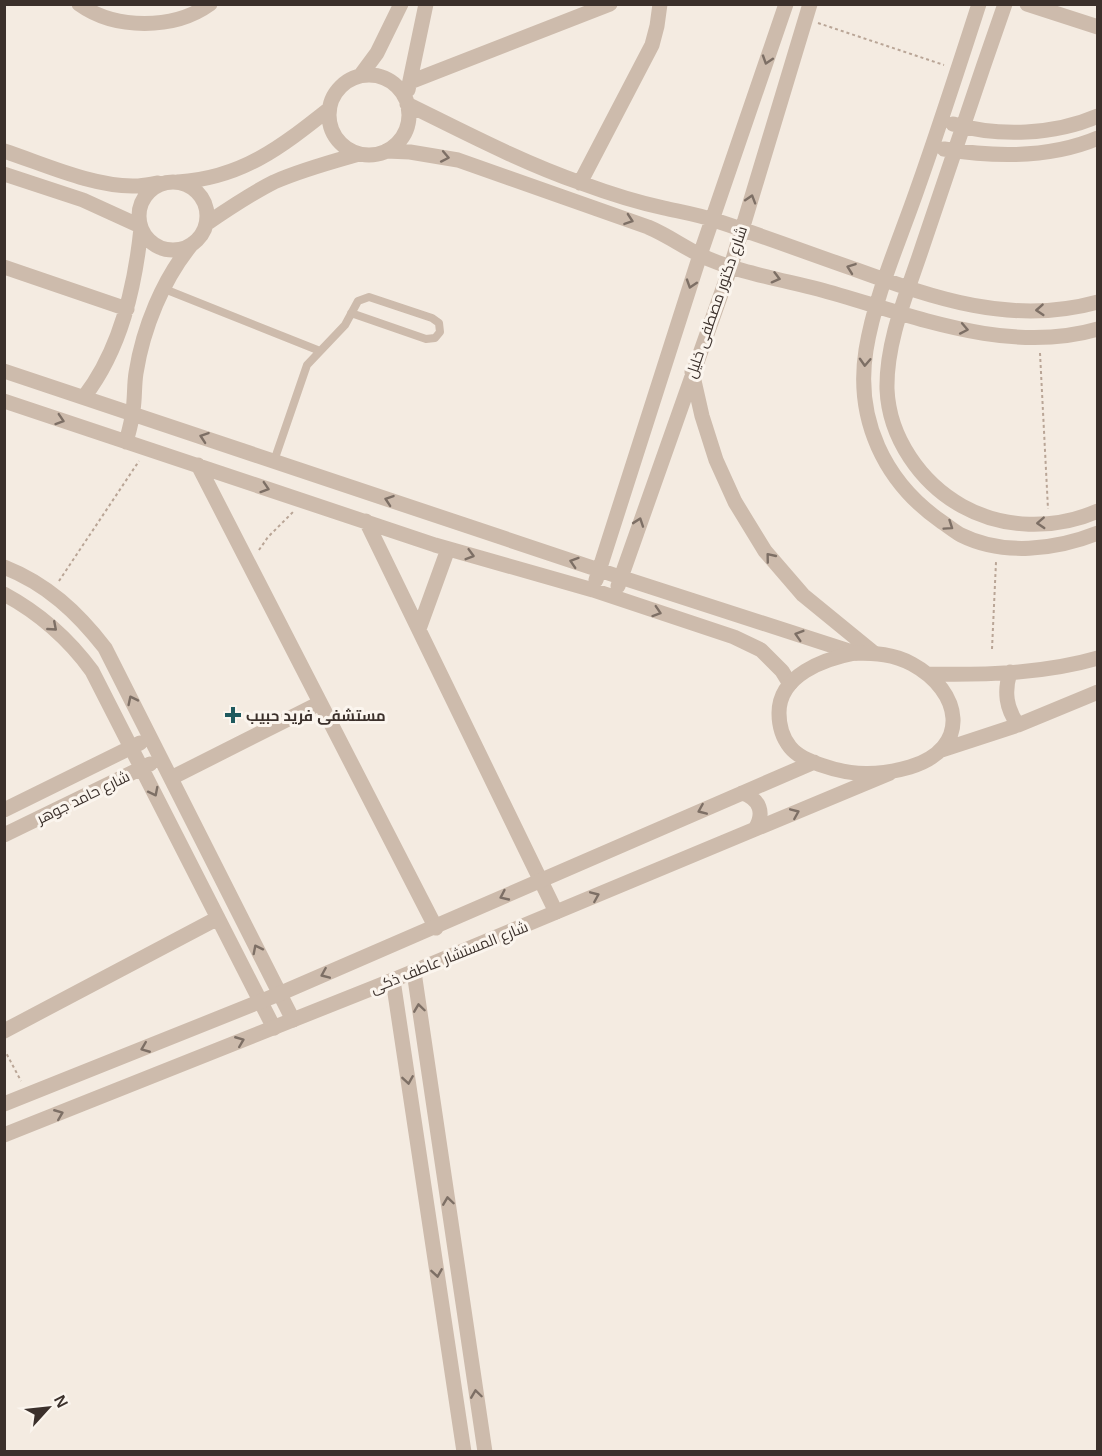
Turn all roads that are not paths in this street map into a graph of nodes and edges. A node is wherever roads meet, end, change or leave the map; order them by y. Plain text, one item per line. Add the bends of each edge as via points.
1 (79, 4) edge
2 (210, 4) edge
3 (401, 4) edge
4 (426, 4) edge
5 (610, 4) edge
6 (660, 4) edge
7 (786, 4) edge
8 (979, 4) edge
9 (1005, 4) edge
10 (1027, 4) edge
11 (808, 12) edge
12 (1098, 27) edge
13 (360, 76) junction
14 (410, 82) junction
15 (406, 103) junction
16 (329, 109) junction
17 (1098, 116) edge
18 (942, 121) junction
19 (962, 126) junction
20 (1098, 138) edge
21 (933, 147) junction
22 (954, 150) junction
23 (4, 151) edge
24 (386, 151) junction
25 (359, 154) junction
26 (46, 165) junction
27 (4, 174) edge
28 (170, 182) junction
29 (580, 183) junction
30 (40, 186) junction
31 (714, 219) junction
32 (206, 224) junction
33 (140, 227) junction
34 (742, 230) junction
35 (192, 244) junction
36 (700, 255) junction
37 (731, 266) junction
38 (4, 267) edge
39 (886, 281) junction
40 (162, 288) junction
41 (909, 290) junction
42 (1098, 302) edge
43 (877, 305) junction
44 (127, 309) junction
45 (901, 312) junction
46 (351, 313) junction
47 (1098, 328) edge
48 (320, 351) junction
49 (4, 371) edge
50 (692, 372) junction
51 (84, 397) junction
52 (4, 401) edge
53 (133, 413) junction
54 (126, 442) junction
55 (274, 461) junction
56 (198, 465) junction
57 (1098, 511) edge
58 (444, 519) junction
59 (366, 521) junction
60 (1098, 533) edge
61 (441, 547) junction
62 (4, 567) edge
63 (598, 570) junction
64 (620, 578) junction
65 (593, 590) junction
66 (4, 594) edge
67 (615, 598) junction
68 (756, 622) junction
69 (419, 629) junction
70 (748, 642) junction
71 (855, 653) junction
72 (874, 653) junction
73 (1098, 658) edge
74 (1010, 672) junction
75 (928, 674) junction
76 (790, 684) junction
77 (1098, 692) edge
78 (320, 703) junction
79 (1017, 725) junction
80 (151, 738) junction
81 (131, 747) junction
82 (939, 751) junction
83 (161, 758) junction
84 (813, 762) junction
85 (142, 768) junction
86 (890, 772) junction
87 (171, 778) junction
88 (742, 793) junction
89 (4, 810) edge
90 (755, 830) junction
91 (4, 836) edge
92 (541, 879) junction
93 (556, 912) junction
94 (218, 918) junction
95 (436, 928) junction
96 (414, 972) junction
97 (393, 981) junction
98 (279, 994) junction
99 (260, 1002) junction
100 (293, 1020) junction
101 (274, 1028) junction
102 (4, 1031) edge
103 (4, 1104) edge
104 (4, 1135) edge
105 (464, 1452) edge
106 (485, 1452) edge

1 - 2 street via 88,11 124,22 162,23 198,12
3 - 13 street via 377,53
4 - 14 street
5 - 14 street
6 - 29 street via 652,45
7 -> 31 street, شارع دكتور مصطفى خليل
8 - 18 street
9 - 19 street
10 - 12 street
34 -> 11 street, شارع دكتور مصطفى خليل
13 - 15 street via 388,80 399,89
13 - 16 street via 345,82 334,94
14 - 15 street
15 - 24 street via 405,131 398,143
15 - 29 street via 464,133
16 - 25 street via 336,138
16 - 28 street via 258,160 200,180
17 - 19 street via 1047,130 1004,132
18 - 19 street
18 - 21 street
19 - 22 street
20 - 22 street via 1026,153
21 - 22 street
21 - 39 street
22 - 41 street
23 - 26 street
24 - 25 street
24 -> 36 street via 458,160 648,227
25 - 32 street via 275,182
26 - 28 street via 110,184
26 - 30 street
27 - 30 street
28 - 32 street via 196,191 203,201
28 - 33 street via 146,194 138,215
29 - 31 street
30 - 33 street via 104,208
31 - 34 street
31 - 36 street, شارع دكتور مصطفى خليل
32 - 35 street
33 - 35 street via 153,244 163,249
33 - 44 street
34 - 37 street, شارع دكتور مصطفى خليل
39 -> 34 street
35 - 40 street
36 - 37 street
36 -> 63 street, شارع دكتور مصطفى خليل
37 -> 43 street
37 - 50 street, شارع دكتور مصطفى خليل
38 - 44 street
39 - 41 street
39 - 43 street
40 - 48 lane
40 - 53 street via 138,358
42 -> 41 street via 1035,310 986,308
41 - 45 street
43 - 45 street
43 -> 60 street via 866,350 864,393 872,435 887,466 908,494 961,535 997,547 1039,549
44 - 51 street via 105,366
45 -> 47 street via 1004,336 1040,338
57 -> 45 street via 1049,523 1014,524 980,516 927,480 908,455 895,428 887,391 889,353
46 - 46 lane via 426,339 435,338 440,332 436,320 369,297 357,301
46 - 48 lane via 334,339
48 - 55 lane via 307,365
49 - 51 street
64 -> 50 street, شارع دكتور مصطفى خليل
72 -> 50 street via 803,595 765,551 735,502 716,460
51 - 53 street
52 -> 54 street
53 - 54 street
55 -> 53 street
54 - 56 street
58 -> 55 street
56 -> 59 street
56 - 78 street
58 - 61 street
63 -> 58 street
59 - 61 street
59 - 69 street
61 -> 65 street
61 - 69 street
80 -> 62 street via 105,648 88,627 51,592
63 - 64 street
63 - 65 street, شارع دكتور مصطفى خليل
64 - 67 street, شارع دكتور مصطفى خليل
64 - 68 street
65 - 67 street
66 -> 81 street via 44,619 78,652 96,678
67 -> 70 street
68 - 70 street via 758,632
71 -> 68 street
69 - 92 street
70 - 76 street via 772,660
71 - 72 street
71 - 76 street via 818,664
72 - 75 street via 893,656
73 - 74 street
74 - 75 street
74 - 79 street via 1006,694
75 - 82 street via 942,687 954,720 949,738
76 - 84 street via 779,708 783,736 790,748
77 - 79 street
78 - 87 street
78 - 95 street
79 - 82 street
80 - 81 street, شارع حامد جوهر
80 - 83 street
81 - 85 street
81 - 89 street, شارع حامد جوهر
82 - 86 street via 915,765
83 - 85 street, شارع حامد جوهر
83 - 87 street
84 - 86 street via 847,773
84 - 88 street, شارع المستشار عاطف ذكى
85 - 91 street, شارع حامد جوهر
85 -> 94 street
90 -> 86 street, شارع المستشار عاطف ذكى
98 -> 87 street
88 - 90 street via 756,800 760,807 760,823
88 -> 92 street, شارع المستشار عاطف ذكى
93 -> 90 street, شارع المستشار عاطف ذكى
92 - 93 street
92 -> 95 street, شارع المستشار عاطف ذكى
93 - 96 street, شارع المستشار عاطف ذكى
94 - 99 street
94 - 102 street
95 -> 98 street, شارع المستشار عاطف ذكى
96 - 97 street, شارع المستشار عاطف ذكى
106 -> 96 street
97 - 100 street, شارع المستشار عاطف ذكى
97 -> 105 street
98 - 99 street, شارع المستشار عاطف ذكى
98 - 100 street
99 - 101 street
99 -> 103 street, شارع المستشار عاطف ذكى
100 - 101 street, شارع المستشار عاطف ذكى
104 -> 101 street, شارع المستشار عاطف ذكى

